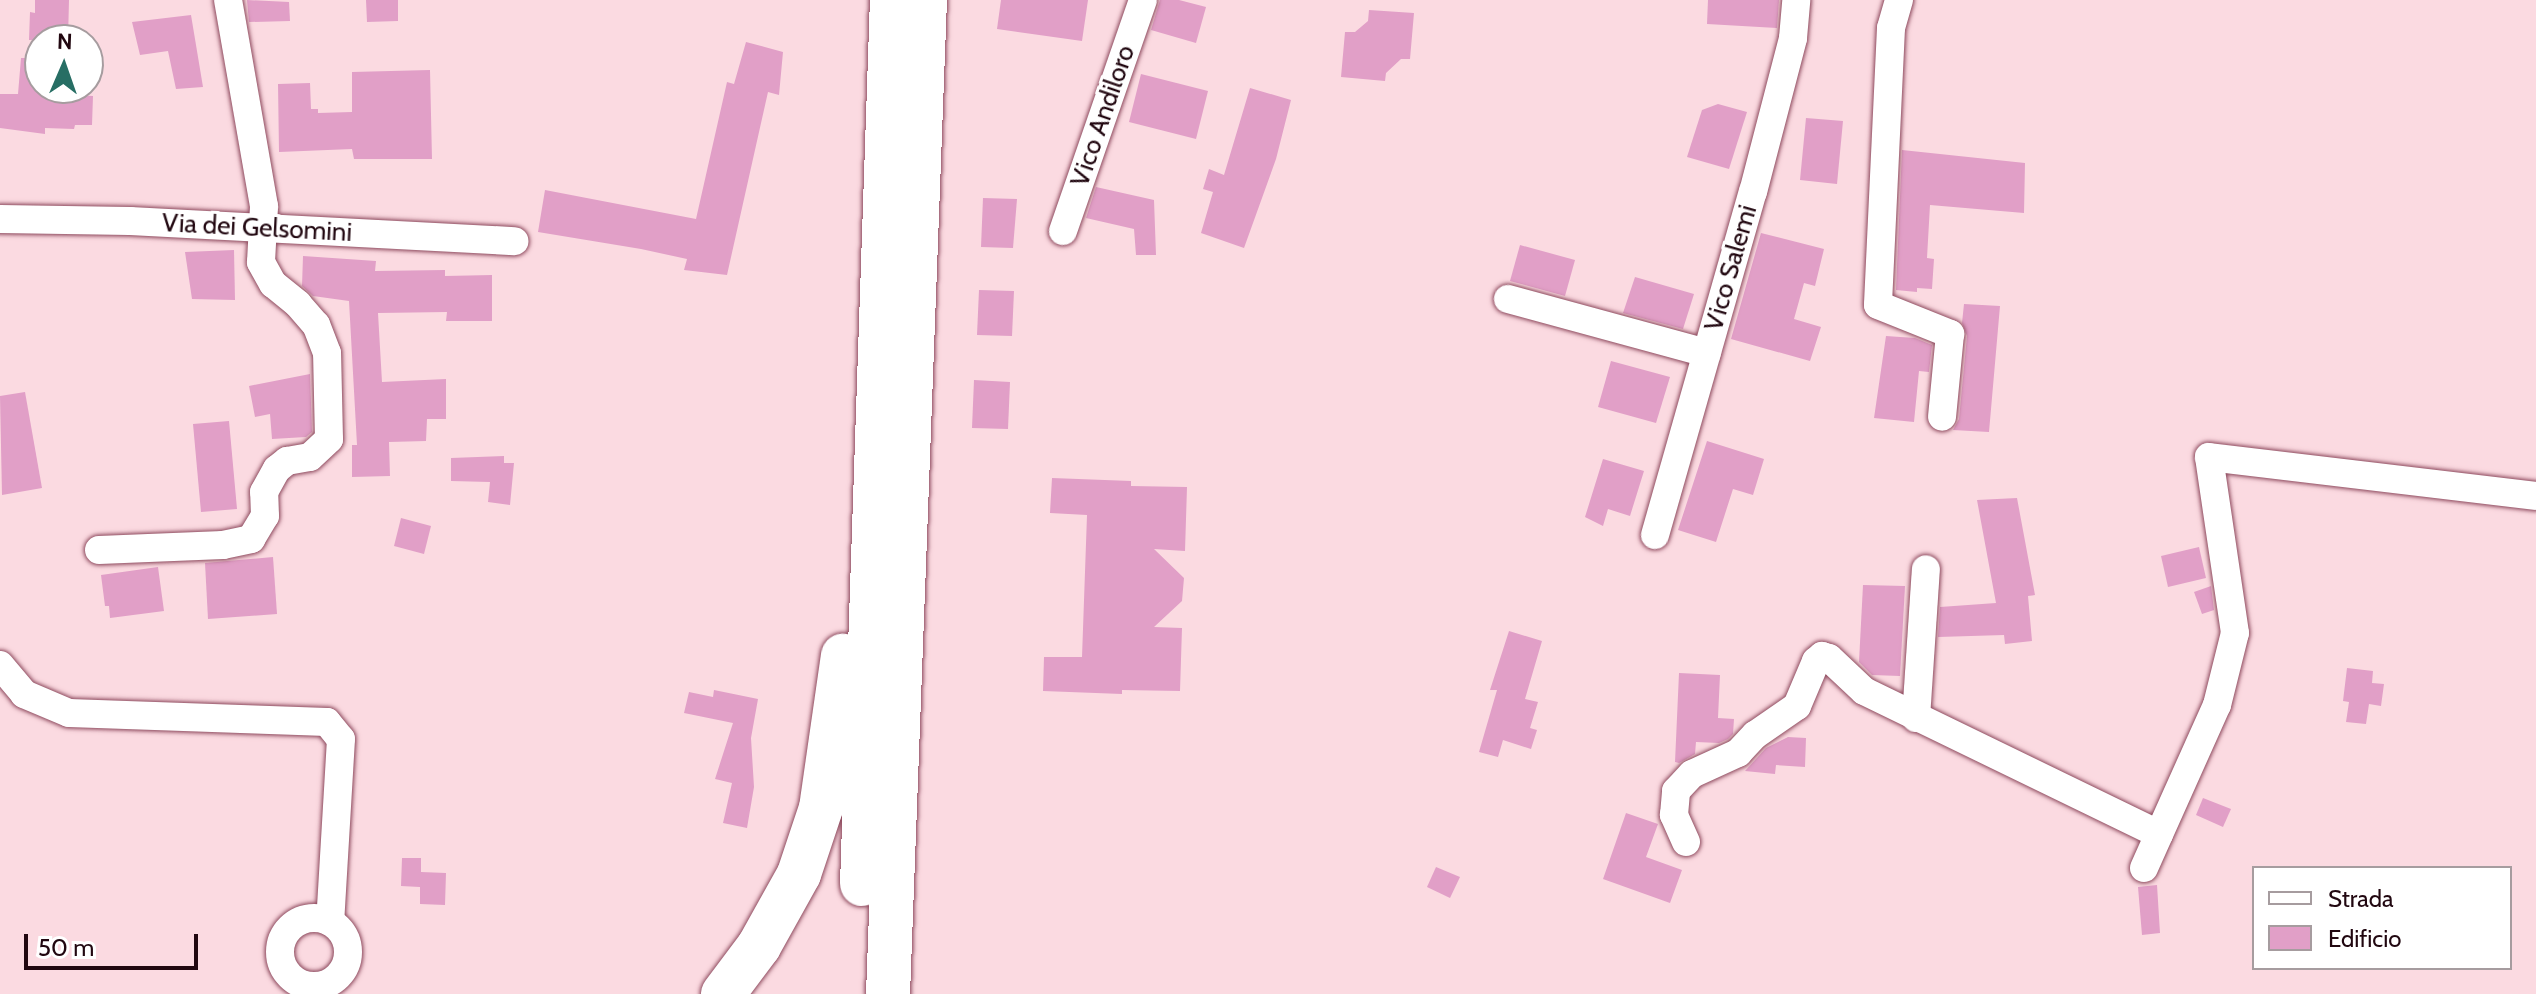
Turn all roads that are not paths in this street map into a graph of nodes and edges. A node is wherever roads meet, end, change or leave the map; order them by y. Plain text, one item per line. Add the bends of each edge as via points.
1 (228, 0) edge
2 (892, 0) edge
3 (925, 0) edge
4 (1143, 0) edge
5 (1796, 0) edge
6 (1899, 0) edge
7 (0, 219) edge
8 (264, 229) junction
9 (1063, 231) dead end
10 (514, 241) dead end
11 (1508, 299) dead end
12 (1707, 353) junction
13 (878, 405) junction
14 (1942, 417) dead end
15 (2536, 496) edge
16 (1655, 535) dead end
17 (99, 550) dead end
18 (1926, 569) dead end
19 (0, 665) edge
20 (1916, 718) junction
21 (2159, 834) junction
22 (1686, 842) dead end
23 (2144, 868) dead end
24 (330, 922) dead end
25 (723, 994) edge
26 (857, 994) edge
27 (888, 994) edge

1 - 8 street
2 - 13 highway
3 - 27 highway
4 - 9 street, Vico Andiloro
5 - 12 street, Vico Salemi via 1793,38
6 - 14 street via 1891,28 1878,305 1950,334
7 - 8 street, Via dei Gelsomini
8 - 10 street, Via dei Gelsomini
8 - 17 street via 260,250 266,272 316,325 327,353 329,439 310,457 287,461 277,469 264,492 265,516 251,539
11 - 12 street
12 - 16 street, Vico Salemi
13 - 25 highway via 856,492 839,698 821,808 799,874 759,946
13 - 26 highway
15 - 21 street via 2209,457 2235,633 2217,705
18 - 20 street
19 - 24 street via 24,694 69,713 327,722 341,739
20 - 21 street
20 - 22 street via 1864,691 1822,656 1797,706 1738,753 1692,774 1676,791 1674,815
21 - 23 street

